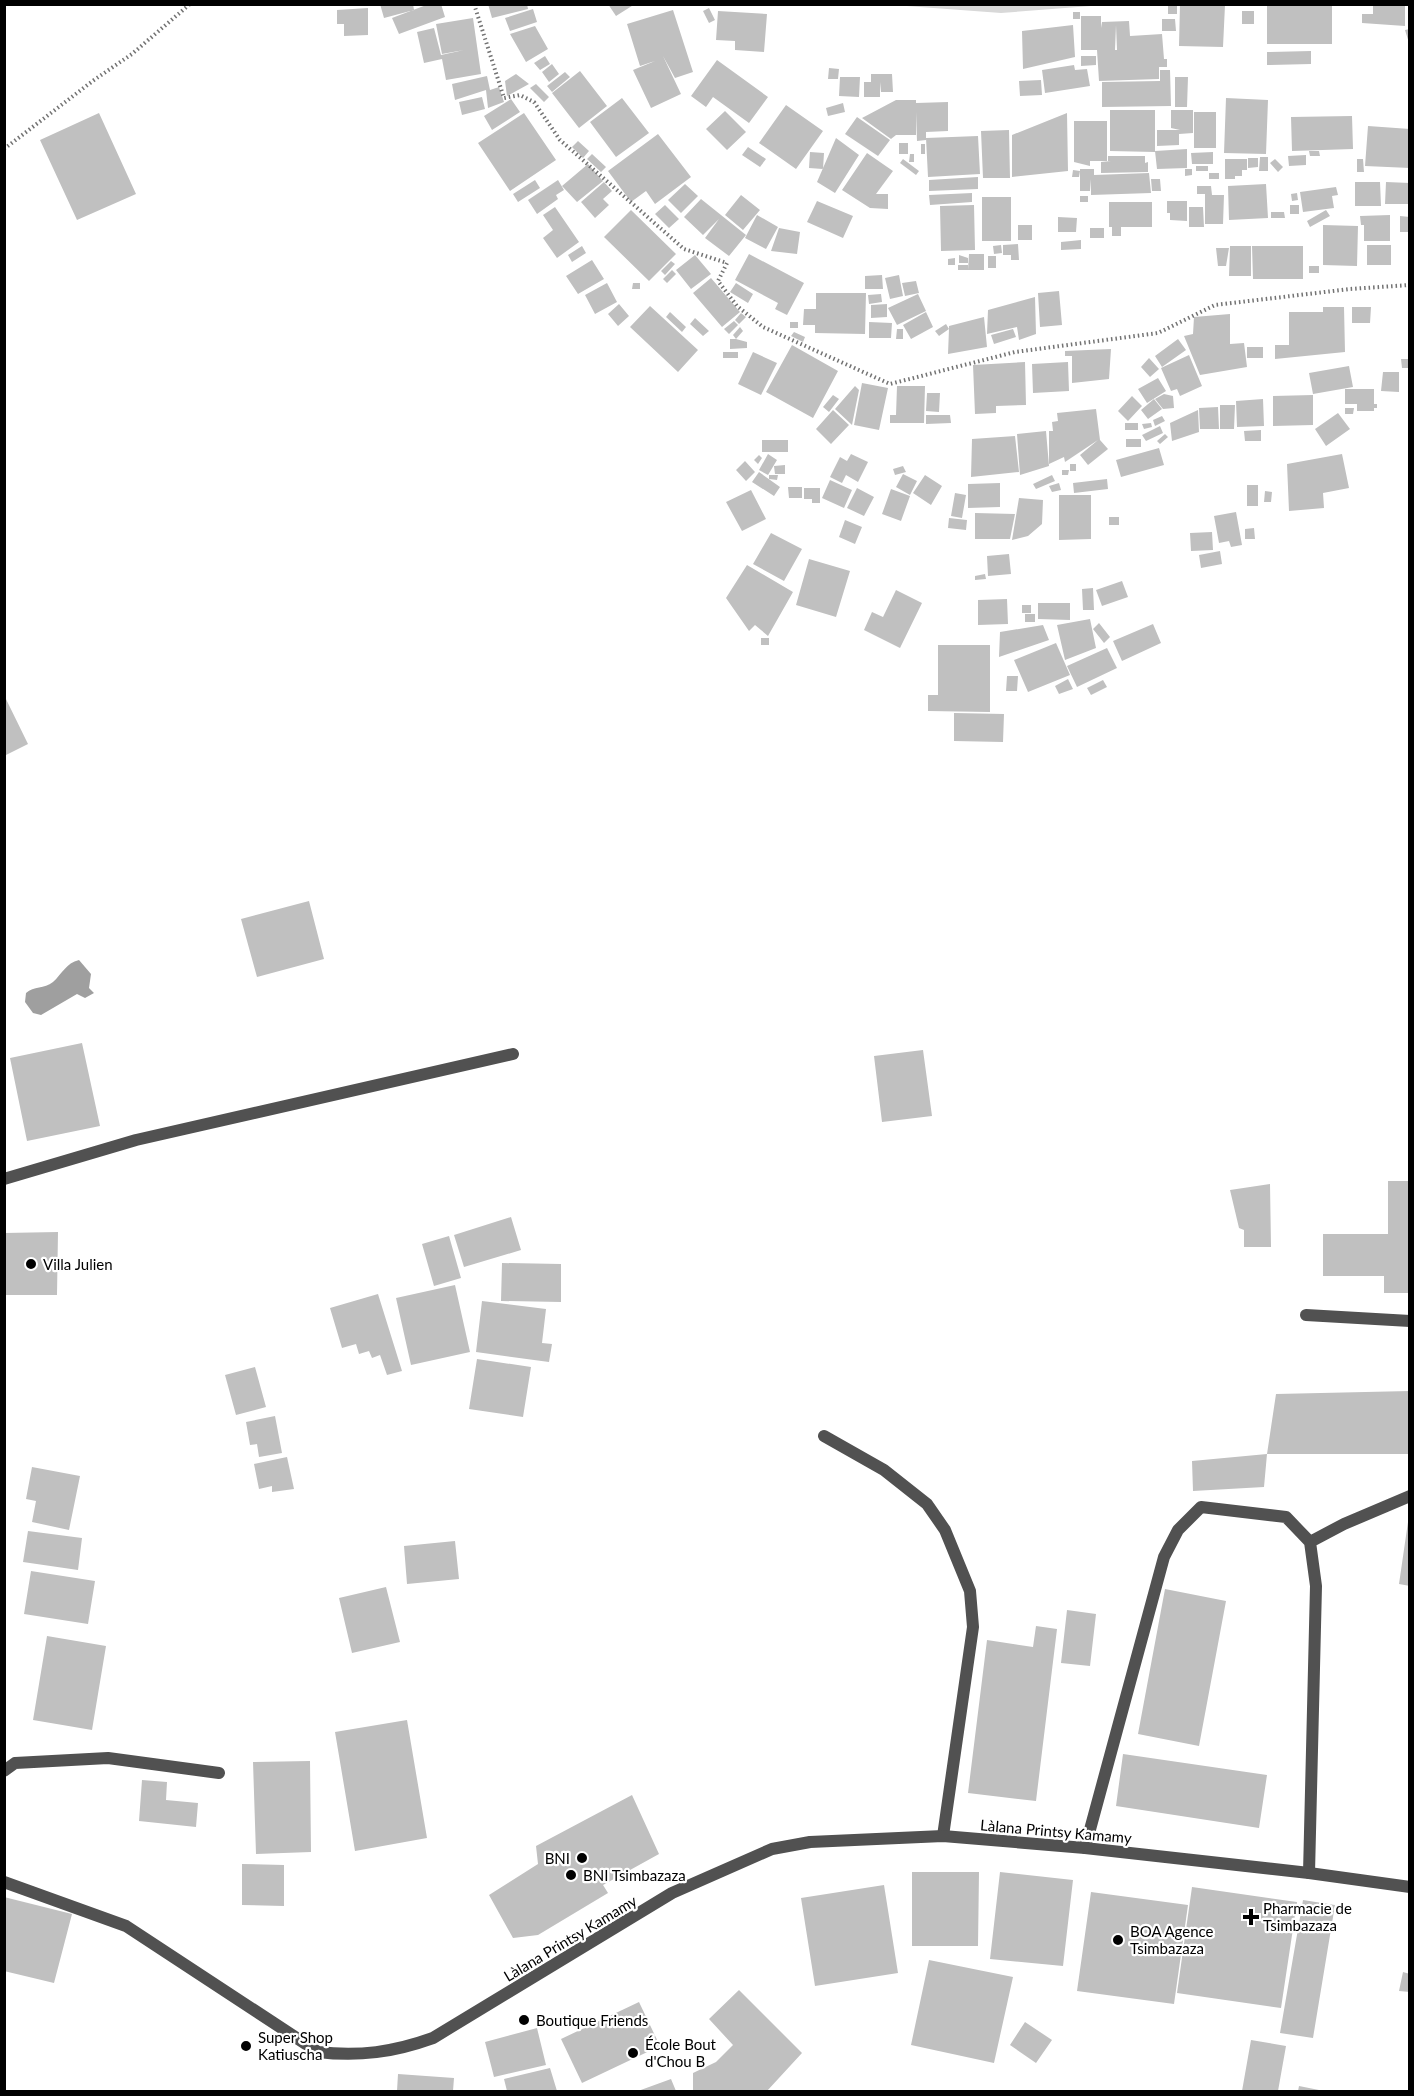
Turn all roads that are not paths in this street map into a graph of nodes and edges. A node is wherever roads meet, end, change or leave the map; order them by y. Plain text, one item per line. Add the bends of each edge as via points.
1 (513, 1054) dead end
2 (4, 1179) edge
3 (1306, 1315) dead end
4 (1410, 1321) edge
5 (824, 1436) dead end
6 (1410, 1496) edge
7 (1310, 1542) junction
8 (4, 1771) edge
9 (219, 1773) dead end
10 (943, 1836) junction
11 (1085, 1848) junction
12 (1309, 1873) junction
13 (4, 1882) edge
14 (1410, 1887) edge

1 - 2 street via 136,1140
3 - 4 street
5 - 10 street via 884,1470 927,1503 945,1530 970,1591 973,1627
6 - 7 street
7 - 11 street via 1286,1517 1201,1507 1178,1530 1164,1557
7 - 12 street via 1316,1586
8 - 9 street via 15,1764 108,1758
10 - 11 street, Làlana Printsy Kamamy
10 - 13 street, Làlana Printsy Kamamy via 810,1842 772,1849 672,1893 433,2038 401,2050 346,2055 318,2052 126,1926
11 - 12 street, Làlana Printsy Kamamy
12 - 14 street, Làlana Printsy Kamamy

